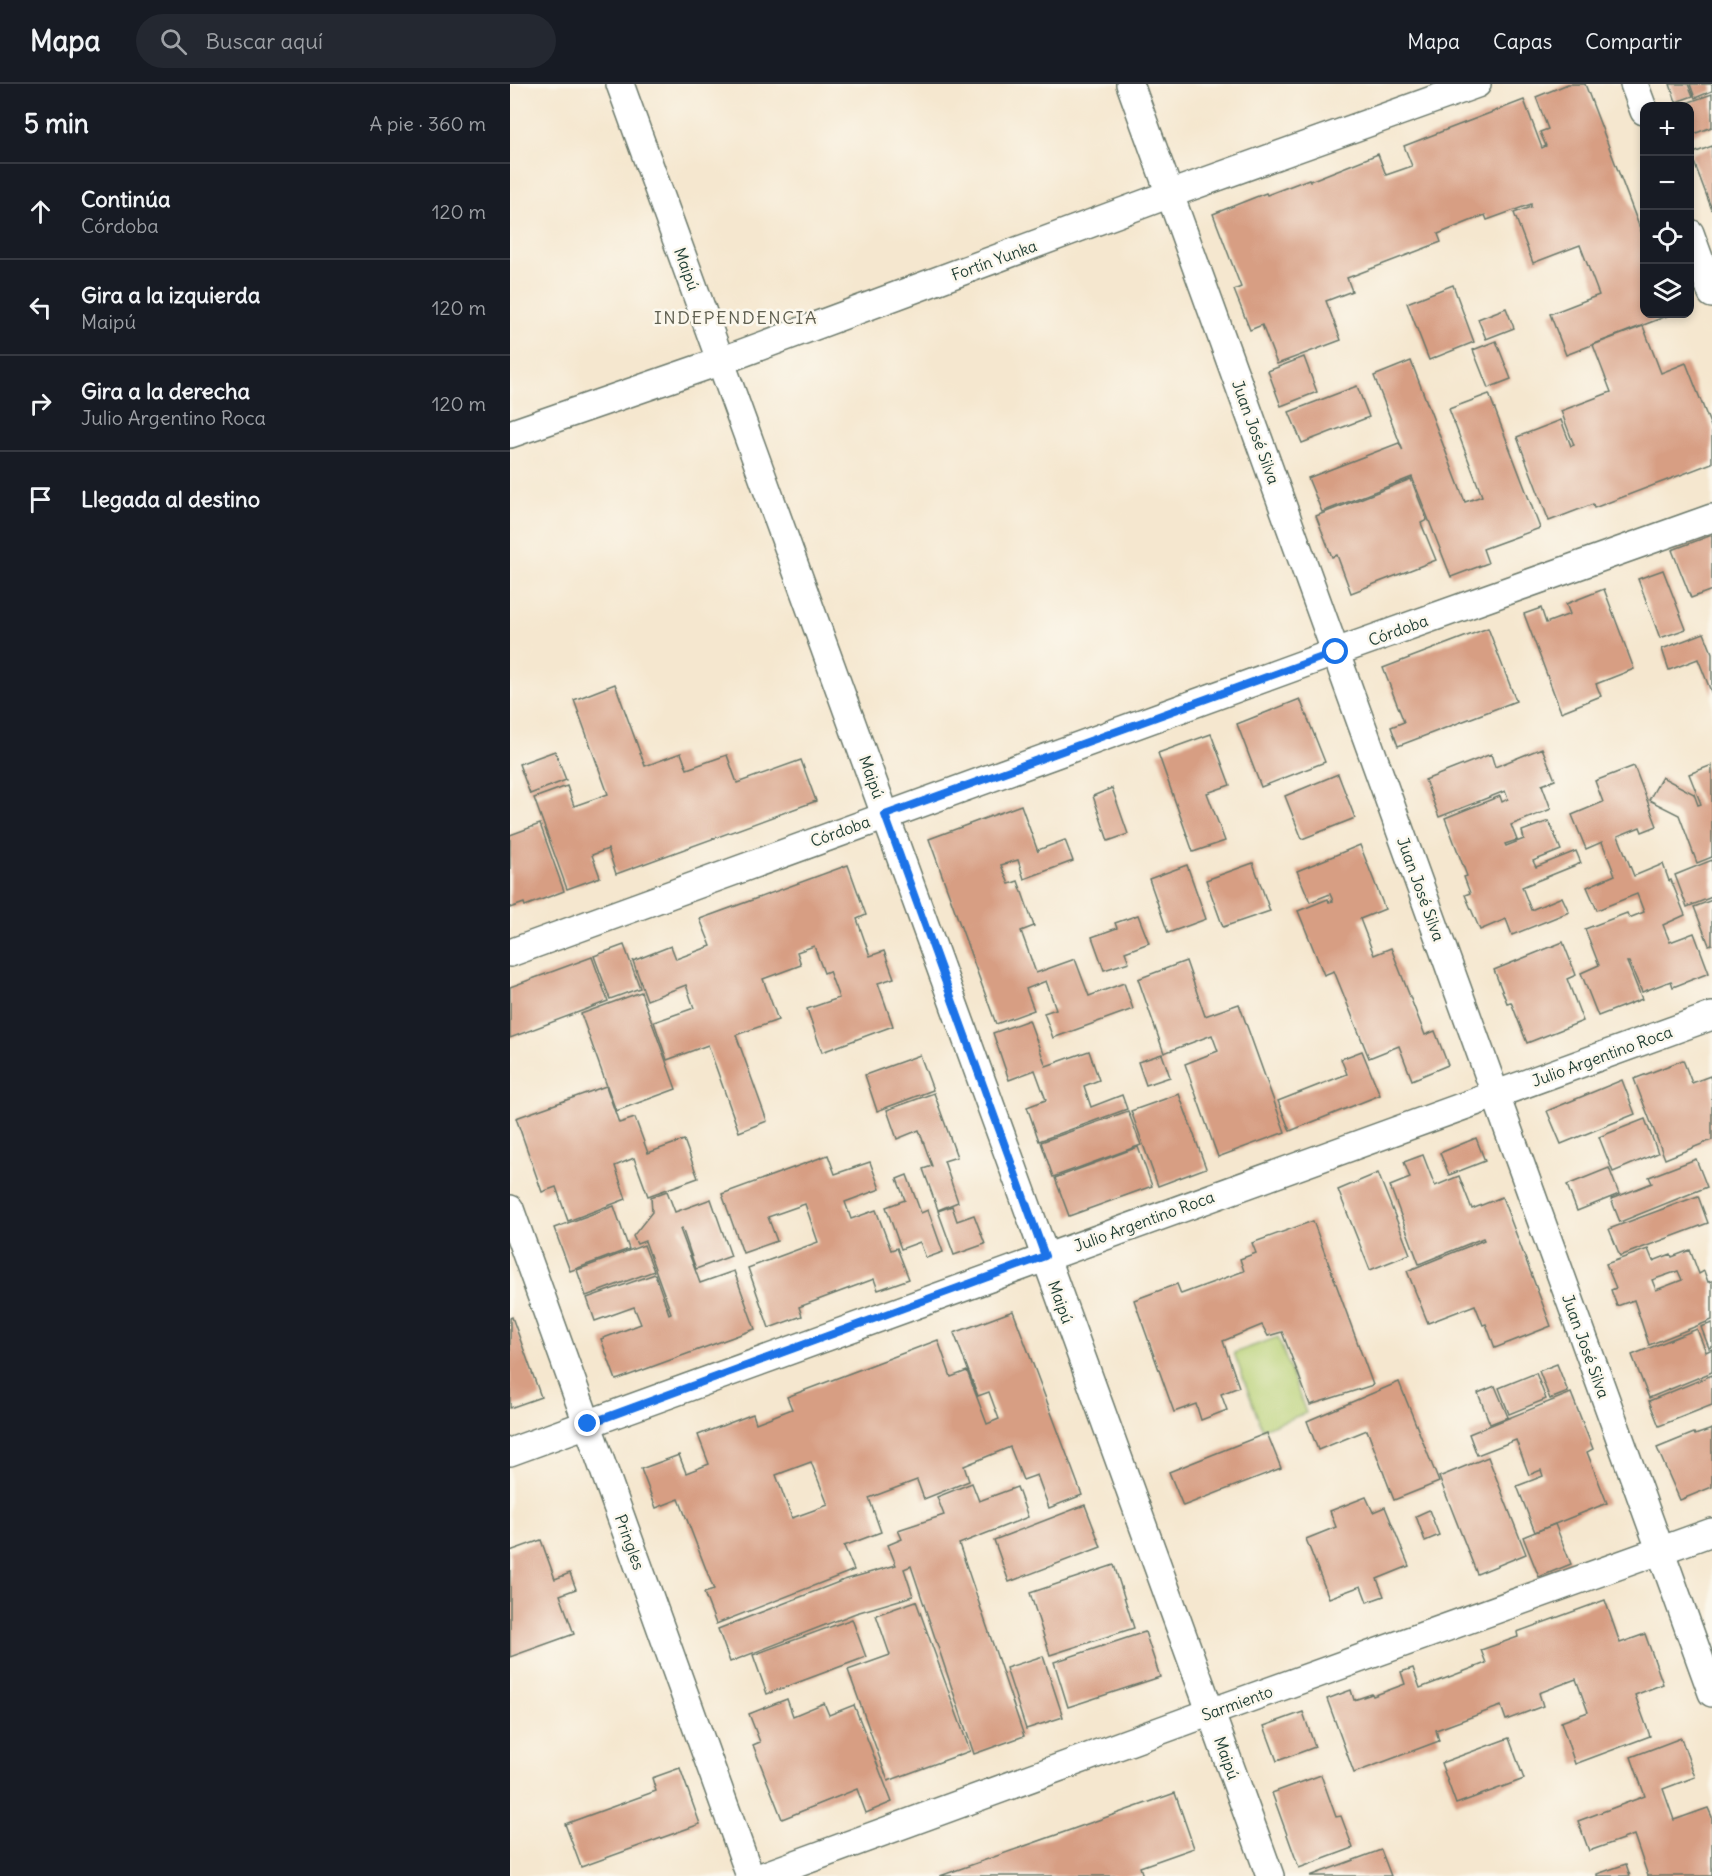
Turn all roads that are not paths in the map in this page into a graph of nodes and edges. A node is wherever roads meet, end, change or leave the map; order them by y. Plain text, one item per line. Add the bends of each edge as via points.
1 (620, 84) edge
2 (1130, 84) edge
3 (1477, 84) edge
4 (1634, 84) edge
5 (1641, 102) edge
6 (1170, 194) junction
7 (1694, 246) edge
8 (1712, 294) edge
9 (721, 361) junction
10 (510, 434) edge
11 (1712, 518) edge
12 (1336, 652) junction
13 (885, 815) junction
14 (510, 953) edge
15 (1712, 1016) edge
16 (1495, 1094) junction
17 (510, 1209) edge
18 (1045, 1256) junction
19 (588, 1424) junction
20 (510, 1452) edge
21 (1712, 1532) edge
22 (1660, 1551) junction
23 (1712, 1693) edge
24 (1210, 1712) junction
25 (750, 1876) edge
26 (764, 1876) edge
27 (1270, 1876) edge

1 - 9 street, Maipú
2 - 6 street, Juan José Silva
3 - 6 street, Fortín Yunka
4 - 5 street
6 - 9 street, Fortín Yunka
6 - 12 street, Juan José Silva
7 - 8 street
9 - 10 street, Fortín Yunka
9 - 13 street, Maipú
11 - 12 street, Córdoba
12 - 13 street, Córdoba
12 - 16 street, Juan José Silva
13 - 14 street, Córdoba
13 - 18 street, Maipú
15 - 16 street, Julio Argentino Roca
16 - 18 street, Julio Argentino Roca
16 - 22 street, Juan José Silva
17 - 19 street, Pringles
18 - 19 street, Julio Argentino Roca
18 - 24 street, Maipú
19 - 20 street, Julio Argentino Roca
19 - 25 street, Pringles
21 - 22 street, Sarmiento
22 - 23 street, Juan José Silva
22 - 24 street, Sarmiento
24 - 26 street, Sarmiento
24 - 27 street, Maipú

